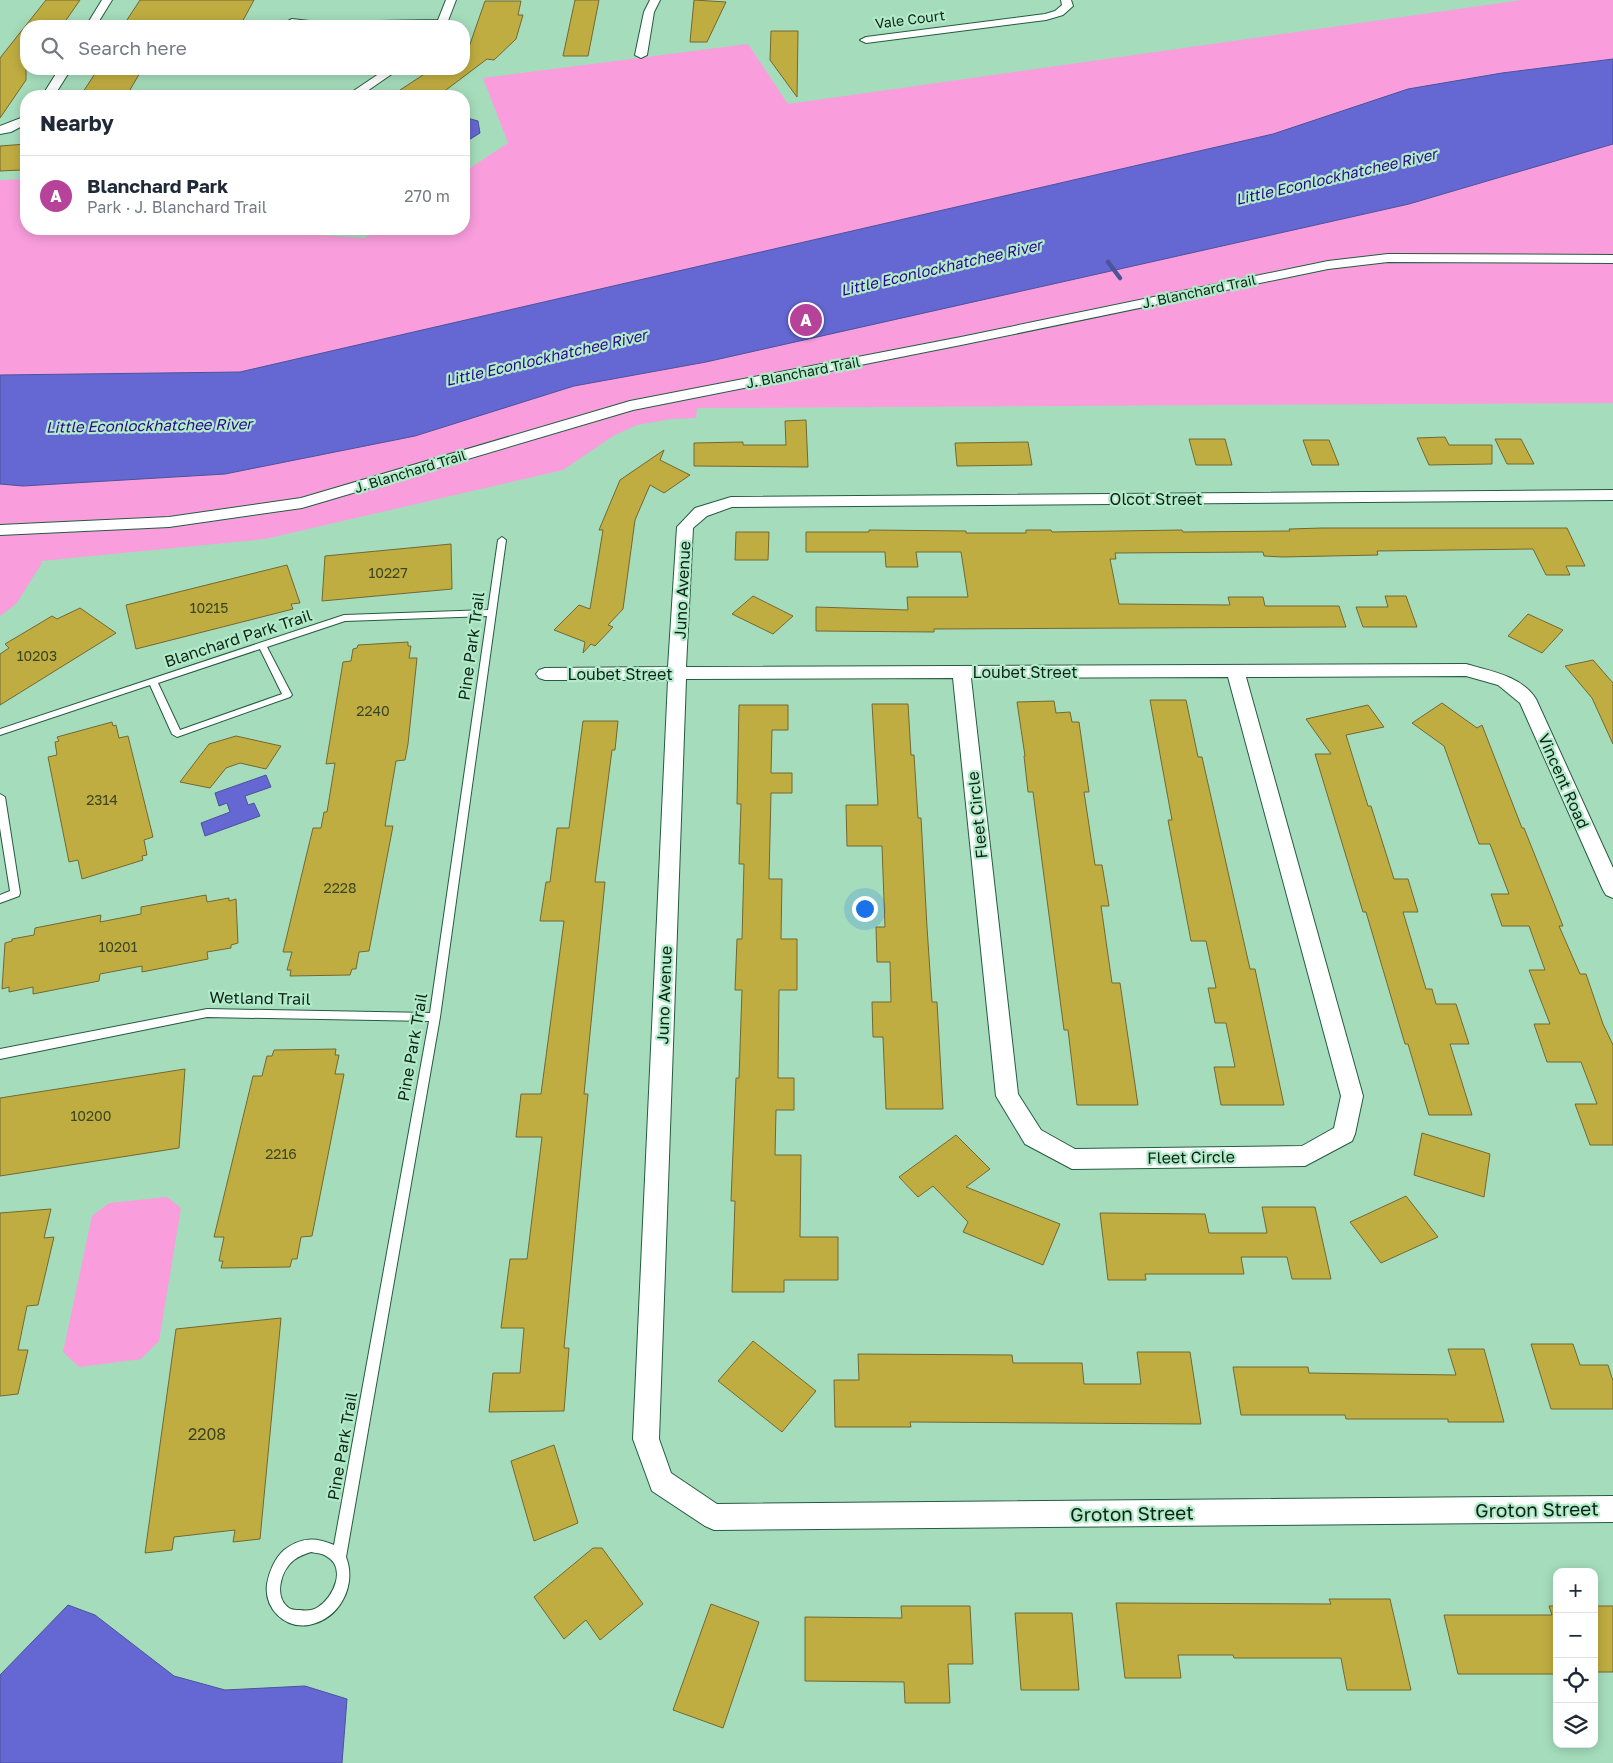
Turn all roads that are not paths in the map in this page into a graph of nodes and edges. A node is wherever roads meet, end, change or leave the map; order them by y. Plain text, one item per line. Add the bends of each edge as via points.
1 (107, 0) edge
2 (451, 0) edge
3 (655, 0) edge
4 (1066, 0) edge
5 (95, 20) edge
6 (444, 20) edge
7 (866, 40) dead end
8 (641, 55) dead end
9 (61, 75) edge
10 (385, 75) edge
11 (52, 90) edge
12 (364, 90) edge
13 (20, 123) edge
14 (0, 130) edge
15 (1613, 259) edge
16 (1613, 495) edge
17 (701, 512) joint
18 (0, 530) edge
19 (502, 540) dead end
20 (492, 613) junction
21 (262, 645) junction
22 (1234, 671) junction
23 (961, 672) junction
24 (545, 674) dead end
25 (677, 674) junction
26 (1504, 680) joint
27 (153, 681) junction
28 (0, 732) edge
29 (0, 797) edge
30 (1613, 890) edge
31 (0, 899) edge
32 (434, 1017) junction
33 (0, 1054) edge
34 (661, 1482) joint
35 (1613, 1508) edge
36 (339, 1557) junction

1 - 5 street
2 - 6 street
3 - 8 street via 649,12
4 - 7 street, Vale Court via 1068,6 1059,14 1046,17
9 - 11 street
10 - 12 street
13 - 14 street
15 - 18 street, J. Blanchard Trail via 1422,258 1335,264 630,406 302,504 169,522
16 - 17 street, Olcot Street via 732,502
17 - 25 street, Juno Avenue via 686,527
19 - 20 lane, Pine Park Trail
20 - 21 lane, Blanchard Park Trail via 344,618
20 - 32 lane, Pine Park Trail
21 - 27 lane, Blanchard Park Trail
21 - 27 lane via 287,695 177,734
22 - 23 street, Loubet Street
22 - 23 street, Fleet Circle via 1352,1096 1344,1134 1306,1156 1072,1159 1033,1138 1007,1096
22 - 26 street, Loubet Street via 1466,670
23 - 25 street, Loubet Street
24 - 25 street, Loubet Street
25 - 34 street, Juno Avenue via 646,1439
26 - 30 street, Vincent Road via 1527,699
27 - 28 lane, Blanchard Park Trail
29 - 31 lane via 15,893
32 - 33 lane, Wetland Trail via 207,1013
32 - 36 lane, Pine Park Trail
34 - 35 street, Groton Street via 714,1517
36 - 36 lane via 344,1567 341,1591 324,1612 299,1618 280,1609 274,1599 274,1582 289,1556 311,1545 332,1550

